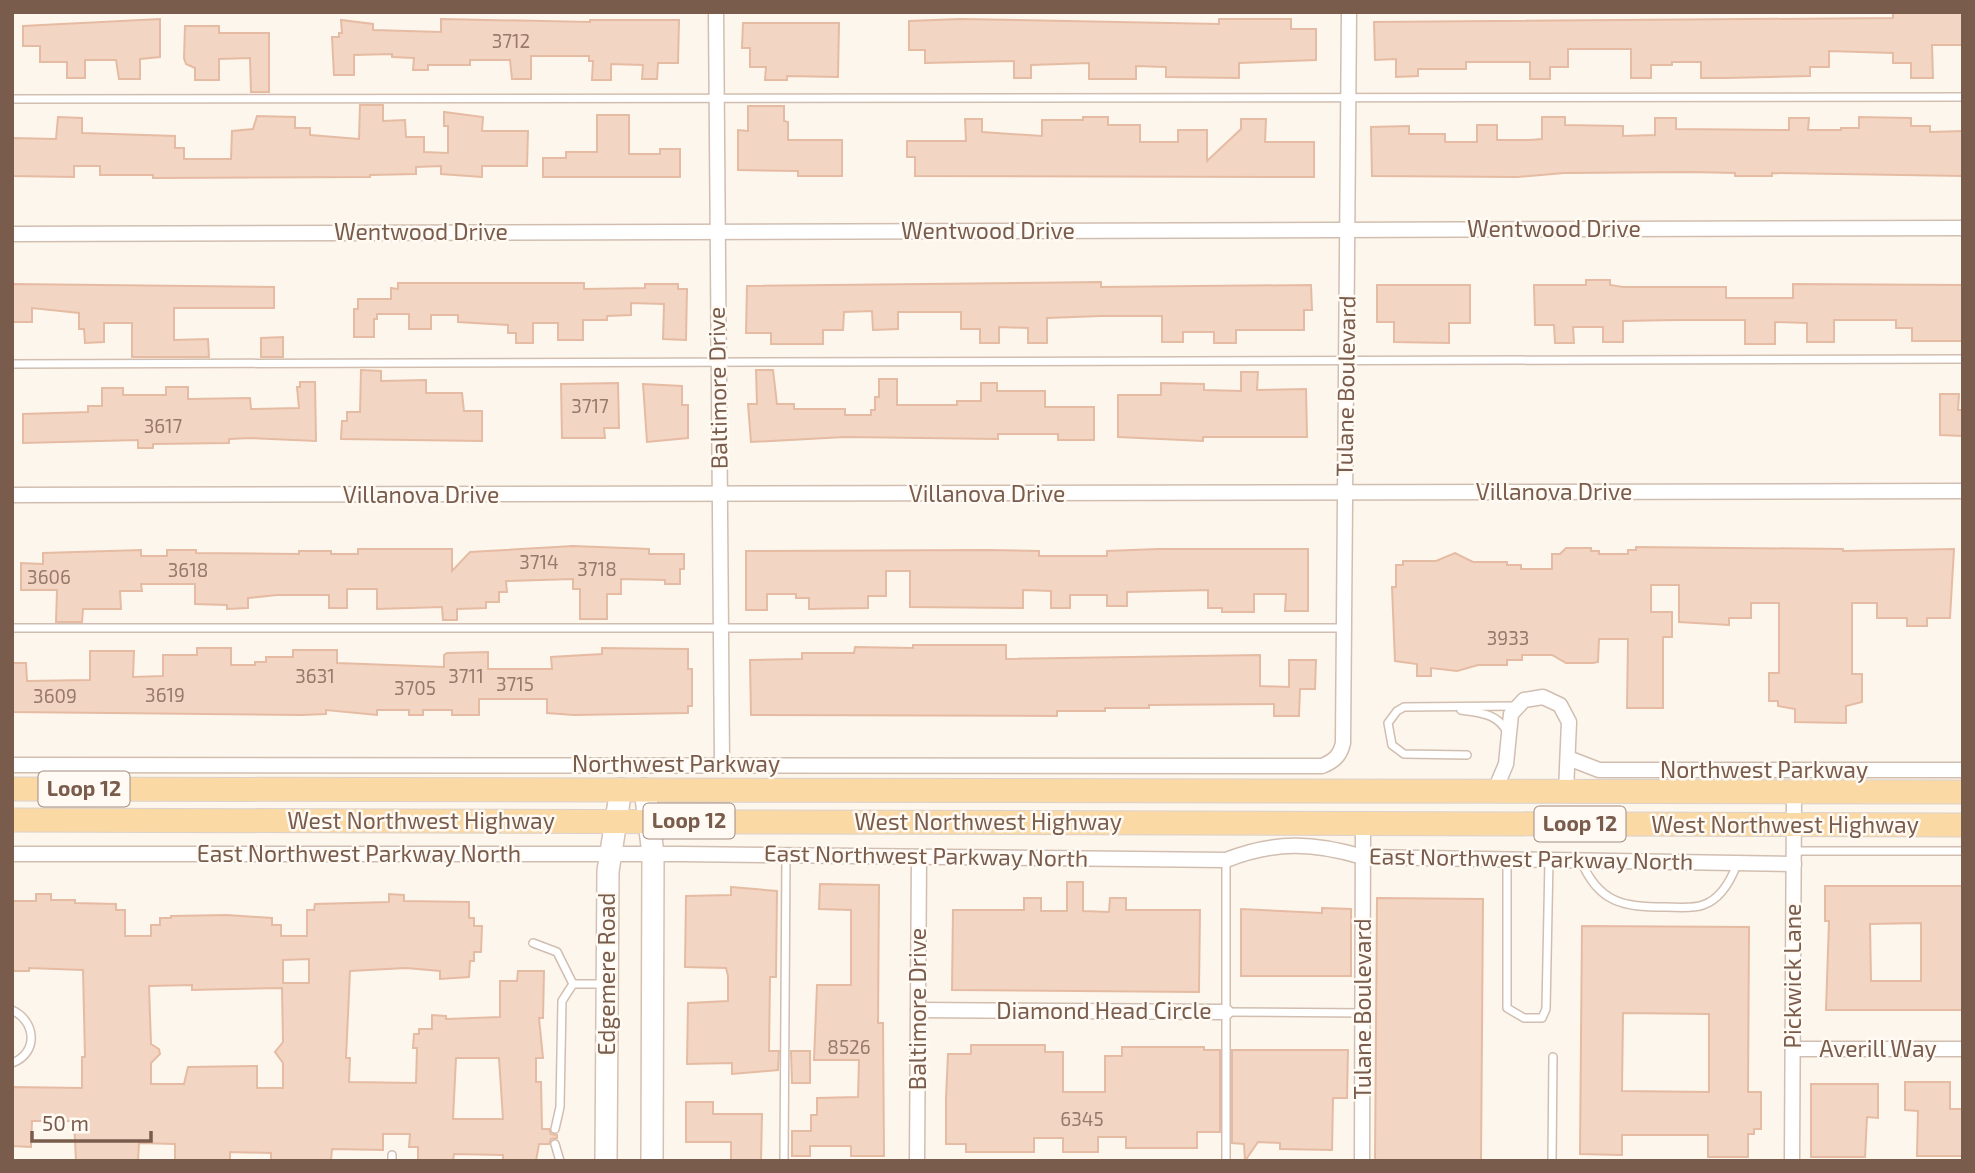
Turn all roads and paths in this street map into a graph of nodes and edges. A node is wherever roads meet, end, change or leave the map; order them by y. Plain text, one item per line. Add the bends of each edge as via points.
1 (716, 12) edge
2 (1349, 12) edge
3 (1963, 97) edge
4 (716, 98) junction
5 (12, 99) edge
6 (1348, 99) junction
7 (1963, 228) edge
8 (1347, 229) junction
9 (717, 232) junction
10 (12, 233) edge
11 (1963, 359) edge
12 (1346, 361) junction
13 (12, 363) edge
14 (718, 363) junction
15 (1963, 491) edge
16 (1345, 493) junction
17 (12, 495) edge
18 (720, 495) junction
19 (12, 628) edge
20 (719, 628) junction
21 (1344, 628) junction
22 (1436, 706) junction
23 (1516, 706) junction
24 (1508, 733) junction
25 (1467, 755) dead end
26 (1337, 758) joint
27 (1568, 758) junction
28 (722, 763) junction
29 (12, 765) edge
30 (1963, 770) edge
31 (12, 789) edge
32 (621, 789) junction
33 (645, 789) junction
34 (1495, 790) junction
35 (1566, 791) junction
36 (1794, 792) junction
37 (1963, 792) edge
38 (12, 820) edge
39 (614, 821) junction
40 (650, 821) junction
41 (1365, 823) junction
42 (1794, 824) junction
43 (1963, 825) edge
44 (1963, 851) edge
45 (12, 854) edge
46 (608, 854) junction
47 (653, 854) junction
48 (786, 855) junction
49 (919, 857) junction
50 (1363, 857) junction
51 (1794, 857) junction
52 (1226, 860) junction
53 (1507, 860) junction
54 (1549, 860) junction
55 (1581, 861) junction
56 (1738, 863) junction
57 (533, 943) dead end
58 (573, 984) junction
59 (607, 985) junction
60 (12, 1010) edge
61 (918, 1010) junction
62 (1226, 1012) junction
63 (1363, 1013) junction
64 (1793, 1049) junction
65 (1963, 1049) edge
66 (1553, 1057) dead end
67 (12, 1063) edge
68 (555, 1129) dead end
69 (555, 1144) dead end
70 (559, 1161) edge
71 (606, 1161) edge
72 (652, 1161) edge
73 (784, 1161) edge
74 (917, 1161) edge
75 (1226, 1161) edge
76 (1362, 1161) edge
77 (1552, 1161) edge
78 (1792, 1161) edge

1 - 4 street, Baltimore Drive
2 - 6 street, Tulane Boulevard
3 - 6 lane
4 - 5 lane
4 - 6 lane
4 - 9 street, Baltimore Drive
6 - 8 street, Tulane Boulevard
7 - 8 street, Wentwood Drive
8 - 9 street, Wentwood Drive
8 - 12 street, Tulane Boulevard
9 - 10 street, Wentwood Drive
9 - 14 street, Baltimore Drive
11 - 12 lane
12 - 14 lane
12 - 16 street, Tulane Boulevard
13 - 14 lane
14 - 18 street, Baltimore Drive
15 - 16 street, Villanova Drive
16 - 18 street, Villanova Drive
16 - 21 street, Tulane Boulevard
17 - 18 street, Villanova Drive
18 - 20 street, Baltimore Drive
19 - 20 lane
20 - 21 lane
20 - 28 street, Baltimore Drive
21 - 26 street, Tulane Boulevard via 1343,743
22 - 23 lane
22 - 24 lane via 1489,714 1502,721
22 - 25 lane via 1397,711 1388,723 1391,745 1404,754
23 - 24 street
23 - 27 street via 1533,697 1560,705 1569,722
24 - 34 street via 1506,764
26 - 28 street, Northwest Parkway via 1322,766
27 - 30 street, Northwest Parkway via 1599,769
27 - 35 street
28 - 29 street, Northwest Parkway
31 - 32 main road, West Northwest Highway / Loop 12
32 - 33 main road, West Northwest Highway / Loop 12
32 - 39 street, Edgemere Road
33 - 34 main road, West Northwest Highway / Loop 12
33 - 40 street, Edgemere Road
34 - 35 main road, West Northwest Highway / Loop 12
35 - 36 main road, West Northwest Highway / Loop 12
35 - 41 main road via 1561,803 1550,811 1399,811
36 - 37 main road, West Northwest Highway / Loop 12
36 - 42 street, Pickwick Lane
38 - 39 main road, West Northwest Highway / Loop 12
39 - 40 main road, West Northwest Highway / Loop 12
39 - 46 street, Edgemere Road
40 - 41 main road, West Northwest Highway / Loop 12
40 - 47 street, Edgemere Road
41 - 42 main road, West Northwest Highway / Loop 12
41 - 50 street, Tulane Boulevard
42 - 43 main road, West Northwest Highway / Loop 12
42 - 51 street, Pickwick Lane
44 - 51 lane
45 - 46 street, East Northwest Parkway North
46 - 47 street, East Northwest Parkway North
46 - 59 street, Edgemere Road
47 - 48 street, East Northwest Parkway North
47 - 72 street, Edgemere Road
48 - 49 street, East Northwest Parkway North
48 - 73 lane
49 - 52 street, East Northwest Parkway North
49 - 61 street, Baltimore Drive
50 - 52 street, East Northwest Parkway North via 1328,847 1260,847
50 - 53 street, East Northwest Parkway North
50 - 63 street, Tulane Boulevard
51 - 56 street, East Northwest Parkway North
51 - 64 street, Pickwick Lane
52 - 62 lane
53 - 54 street, East Northwest Parkway North
53 - 54 lane via 1507,1008 1524,1018 1542,1018 1546,1009
54 - 55 street, East Northwest Parkway North
55 - 56 street, East Northwest Parkway North
55 - 56 lane via 1590,882 1603,895 1637,907 1704,905 1721,893
57 - 58 lane via 557,952
58 - 59 lane
58 - 68 lane via 562,1000 560,1107
59 - 71 street, Edgemere Road
60 - 67 lane via 27,1021 32,1038 25,1055
61 - 62 street, Diamond Head Circle
61 - 74 street, Baltimore Drive
62 - 63 lane
62 - 75 lane, Diamond Head Circle
63 - 76 street, Tulane Boulevard
64 - 65 street, Averill Way
64 - 78 street, Pickwick Lane
66 - 77 lane
69 - 70 lane

